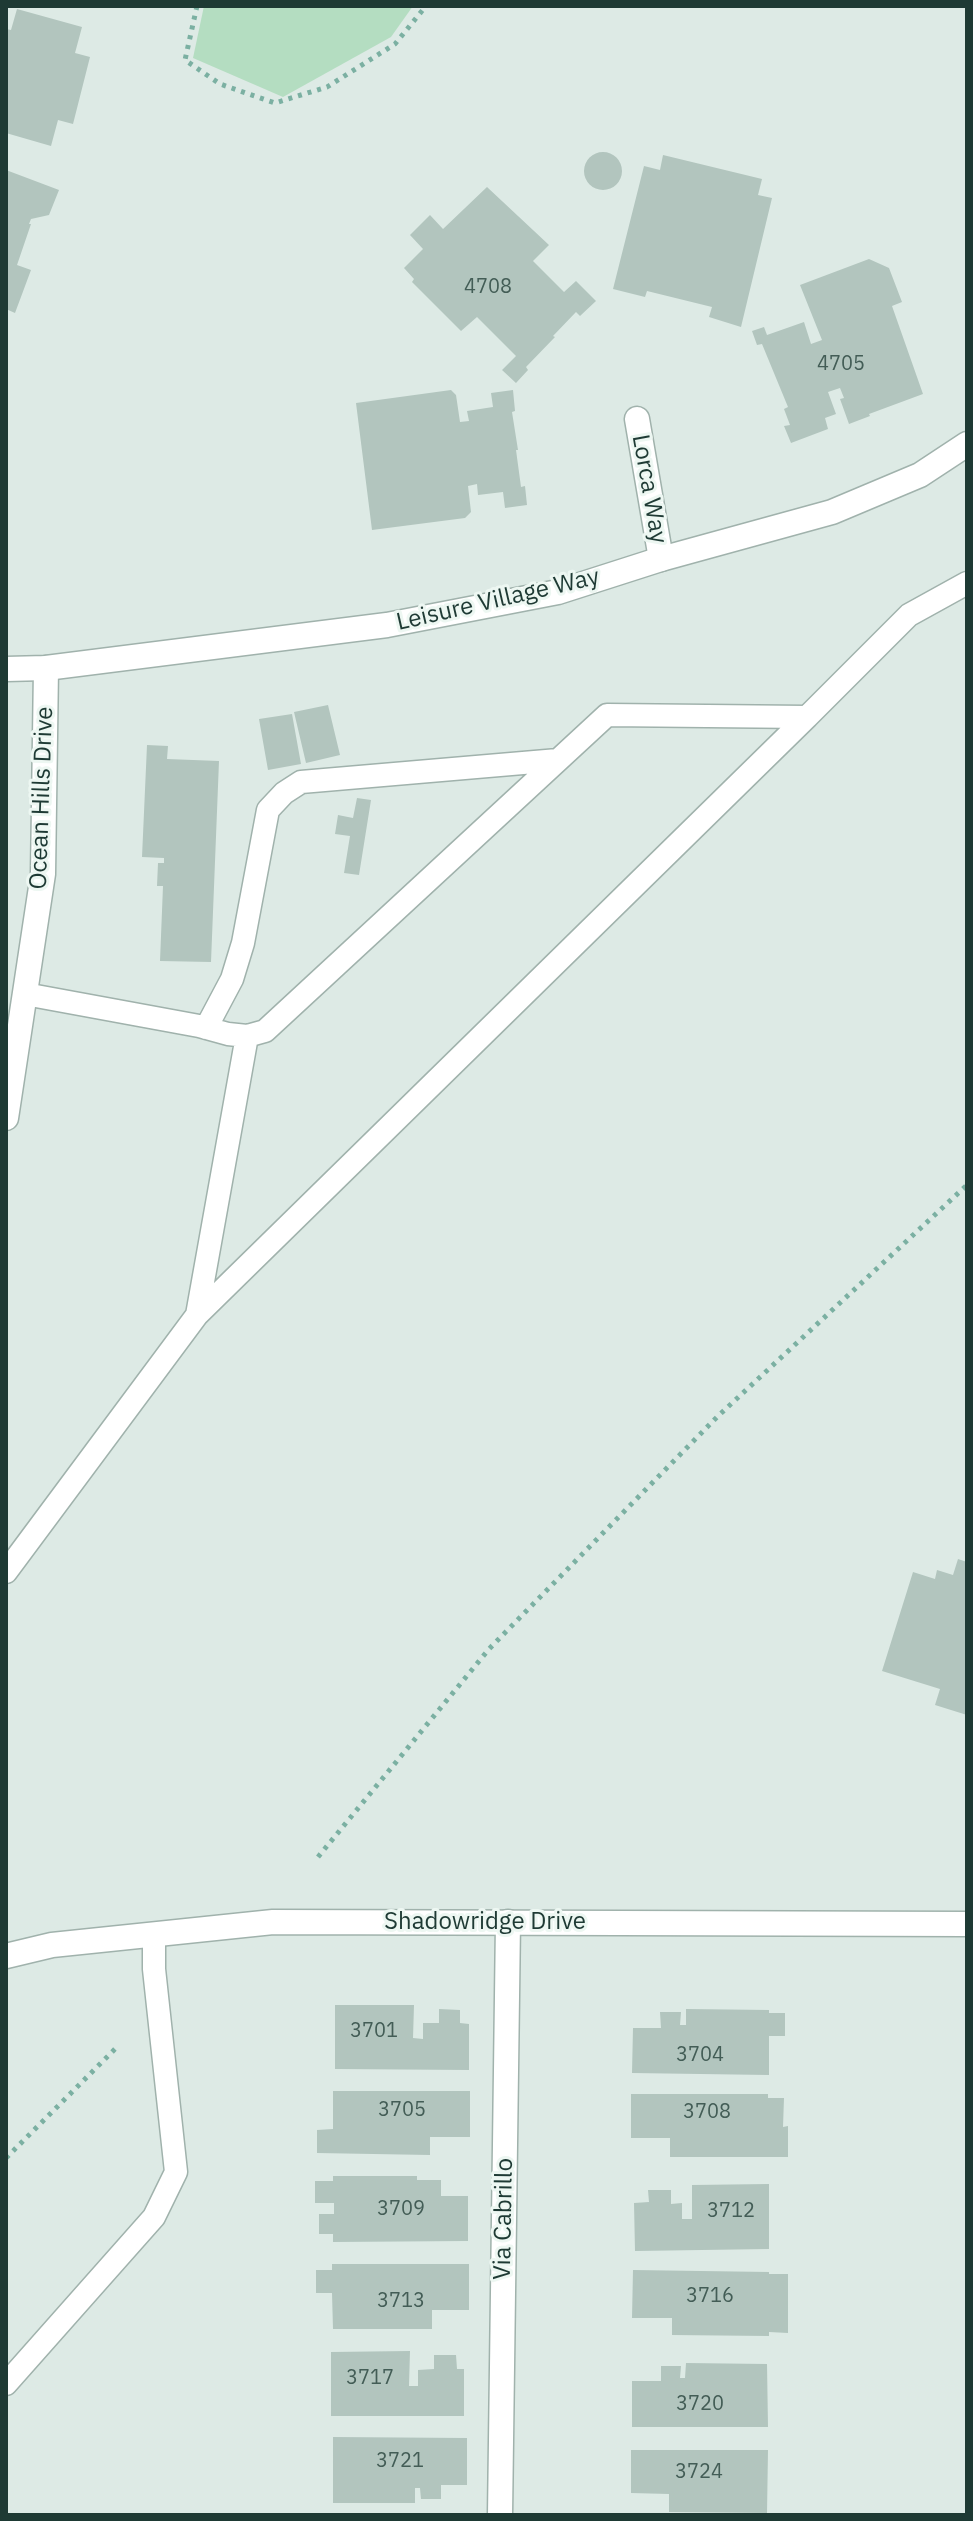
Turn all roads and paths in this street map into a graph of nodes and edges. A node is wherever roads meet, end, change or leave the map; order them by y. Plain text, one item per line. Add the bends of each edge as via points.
1 (197, 6) edge
2 (426, 6) edge
3 (637, 419) dead end
4 (967, 444) edge
5 (661, 559) junction
6 (967, 583) edge
7 (46, 668) junction
8 (6, 669) edge
9 (807, 717) junction
10 (558, 760) junction
11 (25, 994) junction
12 (206, 1028) junction
13 (247, 1036) junction
14 (6, 1118) edge
15 (967, 1185) edge
16 (197, 1315) junction
17 (6, 1572) edge
18 (318, 1857) dead end
19 (508, 1922) junction
20 (967, 1924) edge
21 (154, 1934) junction
22 (6, 1956) edge
23 (118, 2046) dead end
24 (6, 2158) edge
25 (6, 2384) edge
26 (500, 2515) edge

1 - 2 path via 185,60 220,84 275,103 339,80 395,44
3 - 5 street, Lorca Way
4 - 5 street, Leisure Village Way via 920,475 832,512
5 - 7 street, Leisure Village Way via 558,592 387,625
6 - 9 lane via 909,615
7 - 8 street, Leisure Village Way
7 - 11 street, Ocean Hills Drive via 43,874
9 - 10 lane via 607,715
9 - 16 lane
10 - 12 lane via 301,782 284,793 268,810 243,943 232,979
10 - 13 lane via 265,1031
11 - 12 lane
11 - 14 street, Ocean Hills Drive
12 - 13 lane
13 - 16 lane
15 - 18 path via 717,1417 489,1649
16 - 17 lane
19 - 20 street, Shadowridge Drive
19 - 21 street, Shadowridge Drive via 273,1922
19 - 26 street, Via Cabrillo
21 - 22 street, Shadowridge Drive via 52,1945
21 - 25 lane via 176,2172 154,2217
23 - 24 path

